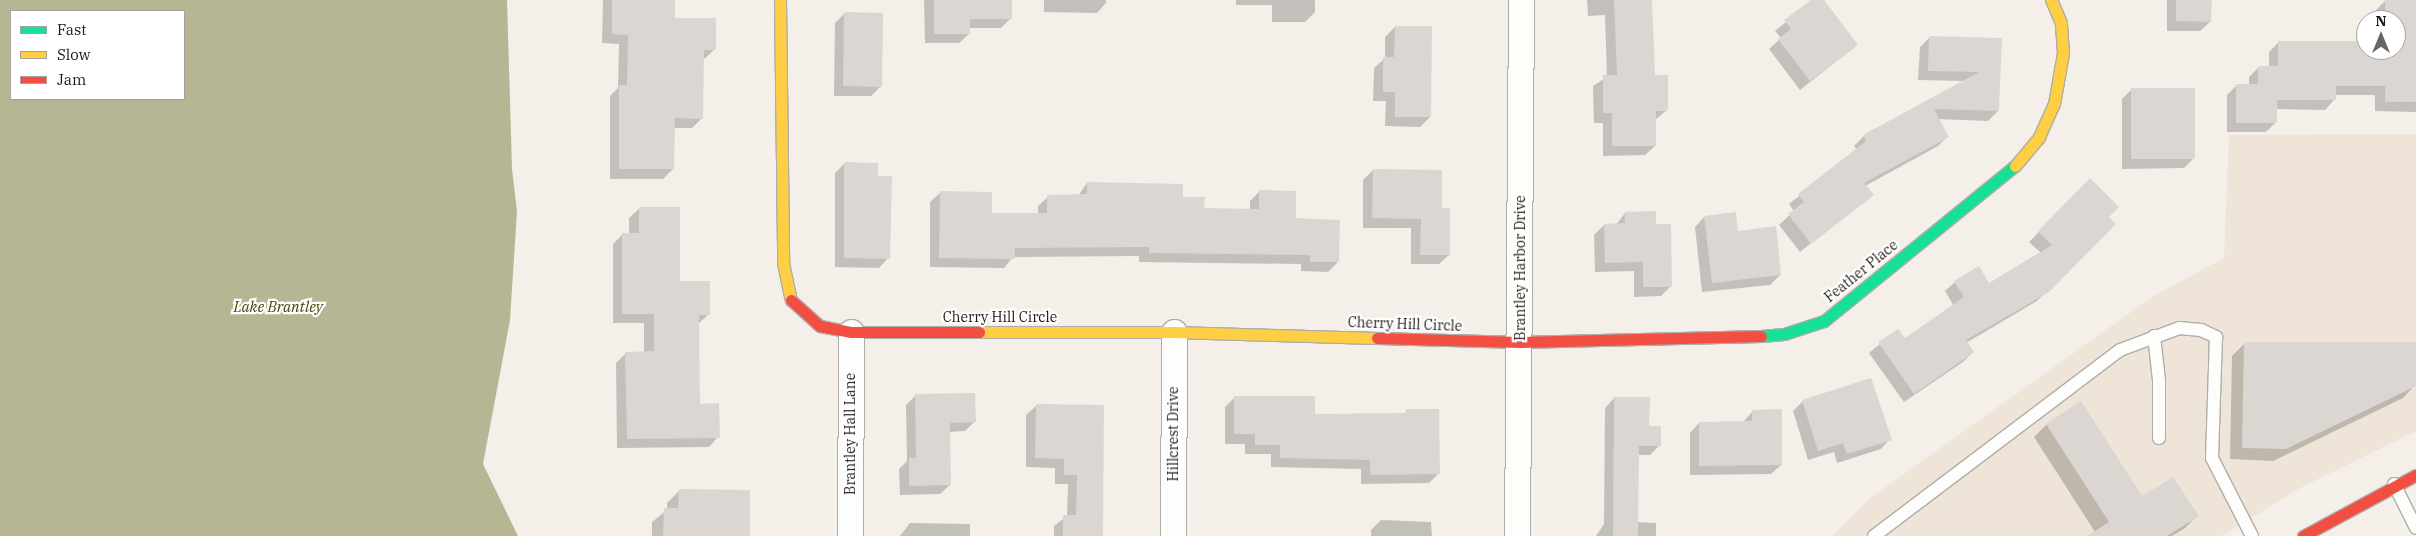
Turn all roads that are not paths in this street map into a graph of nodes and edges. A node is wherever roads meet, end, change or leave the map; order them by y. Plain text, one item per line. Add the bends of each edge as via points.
1 (780, 0) edge
2 (1521, 0) edge
3 (2051, 0) edge
4 (850, 332) junction
5 (1174, 332) junction
6 (2154, 336) junction
7 (1520, 342) junction
8 (2159, 438) dead end
9 (2416, 475) edge
10 (2394, 484) junction
11 (2416, 528) edge
12 (850, 536) edge
13 (1173, 536) edge
14 (1517, 536) edge
15 (1874, 536) edge
16 (2252, 536) edge
17 (2303, 536) edge

1 - 4 street, Cherry Hill Circle via 782,263 791,300 820,326
2 - 7 street, Brantley Harbor Drive
3 - 7 street, Feather Place via 2061,23 2063,53 2054,104 2039,137 2014,166 1824,321 1784,334 1735,339
4 - 5 street, Cherry Hill Circle
4 - 12 street, Brantley Hall Lane
5 - 7 street, Cherry Hill Circle
5 - 13 street, Hillcrest Drive
6 - 8 lane via 2159,380
6 - 15 lane via 2120,350
6 - 16 lane via 2179,328 2202,330 2216,338 2212,458
7 - 14 street, Brantley Harbor Drive
9 - 10 street
10 - 11 lane
10 - 17 street

